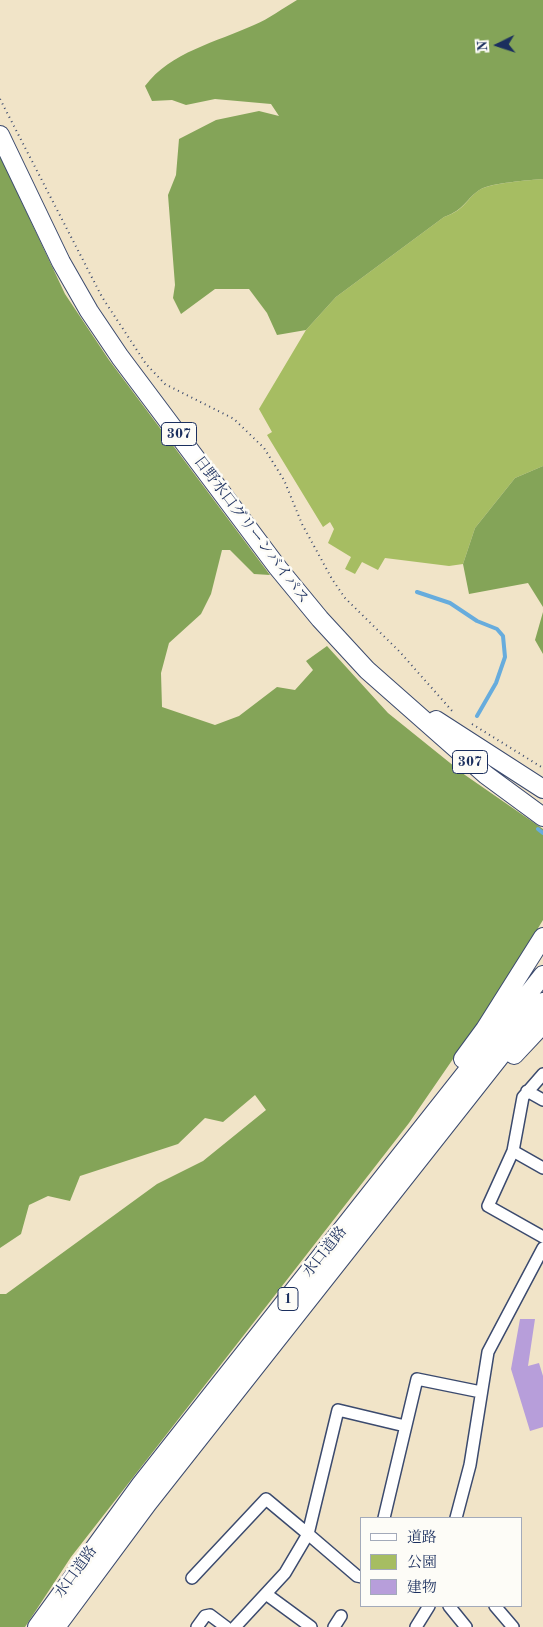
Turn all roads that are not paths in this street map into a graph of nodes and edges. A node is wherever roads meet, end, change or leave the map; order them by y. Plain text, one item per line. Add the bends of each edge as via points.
1 (0, 135) edge
2 (404, 701) junction
3 (543, 789) edge
4 (543, 817) edge
5 (543, 937) edge
6 (543, 975) edge
7 (543, 1002) edge
8 (543, 1024) edge
9 (543, 1074) edge
10 (528, 1091) junction
11 (543, 1100) edge
12 (454, 1115) junction
13 (431, 1118) junction
14 (513, 1151) junction
15 (543, 1168) edge
16 (543, 1237) edge
17 (543, 1248) edge
18 (481, 1392) junction
19 (405, 1426) junction
20 (384, 1517) edge
21 (456, 1517) edge
22 (308, 1534) junction
23 (360, 1577) edge
24 (192, 1578) dead end
25 (266, 1594) junction
26 (428, 1607) edge
27 (450, 1607) edge
28 (496, 1607) edge
29 (341, 1616) dead end
30 (37, 1627) edge
31 (56, 1627) edge
32 (197, 1627) edge
33 (226, 1627) edge
34 (236, 1627) edge
35 (311, 1627) edge
36 (334, 1627) edge
37 (416, 1627) edge
38 (466, 1627) edge
39 (513, 1627) edge

1 - 2 highway, 日野水口グリーンバイパス / 307 via 61,262 120,357 261,546 320,619 368,670
2 - 3 highway, 日野水口グリーンバイパス / 307 via 411,702
2 - 4 highway, 日野水口グリーンバイパス / 307 via 486,775
5 - 13 highway, 1 via 451,1076 434,1104
6 - 13 highway, 水口道路 / 1
7 - 12 highway, 水口道路 / 1
8 - 12 highway, 1 via 462,1112
9 - 10 street
10 - 11 street
10 - 14 street via 523,1097
12 - 31 highway, 水口道路 / 1 via 148,1503
13 - 30 highway, 水口道路 / 1 via 141,1484
14 - 15 street
14 - 16 street via 488,1206
17 - 18 street via 488,1352
18 - 19 street via 417,1379
18 - 21 street via 470,1465
19 - 20 street
19 - 22 street via 338,1410
22 - 23 street
22 - 24 street via 266,1499
22 - 25 street via 285,1573
25 - 34 street
25 - 35 street
26 - 37 street
27 - 38 street
28 - 39 street
29 - 36 street
32 - 33 street via 205,1616 210,1615

